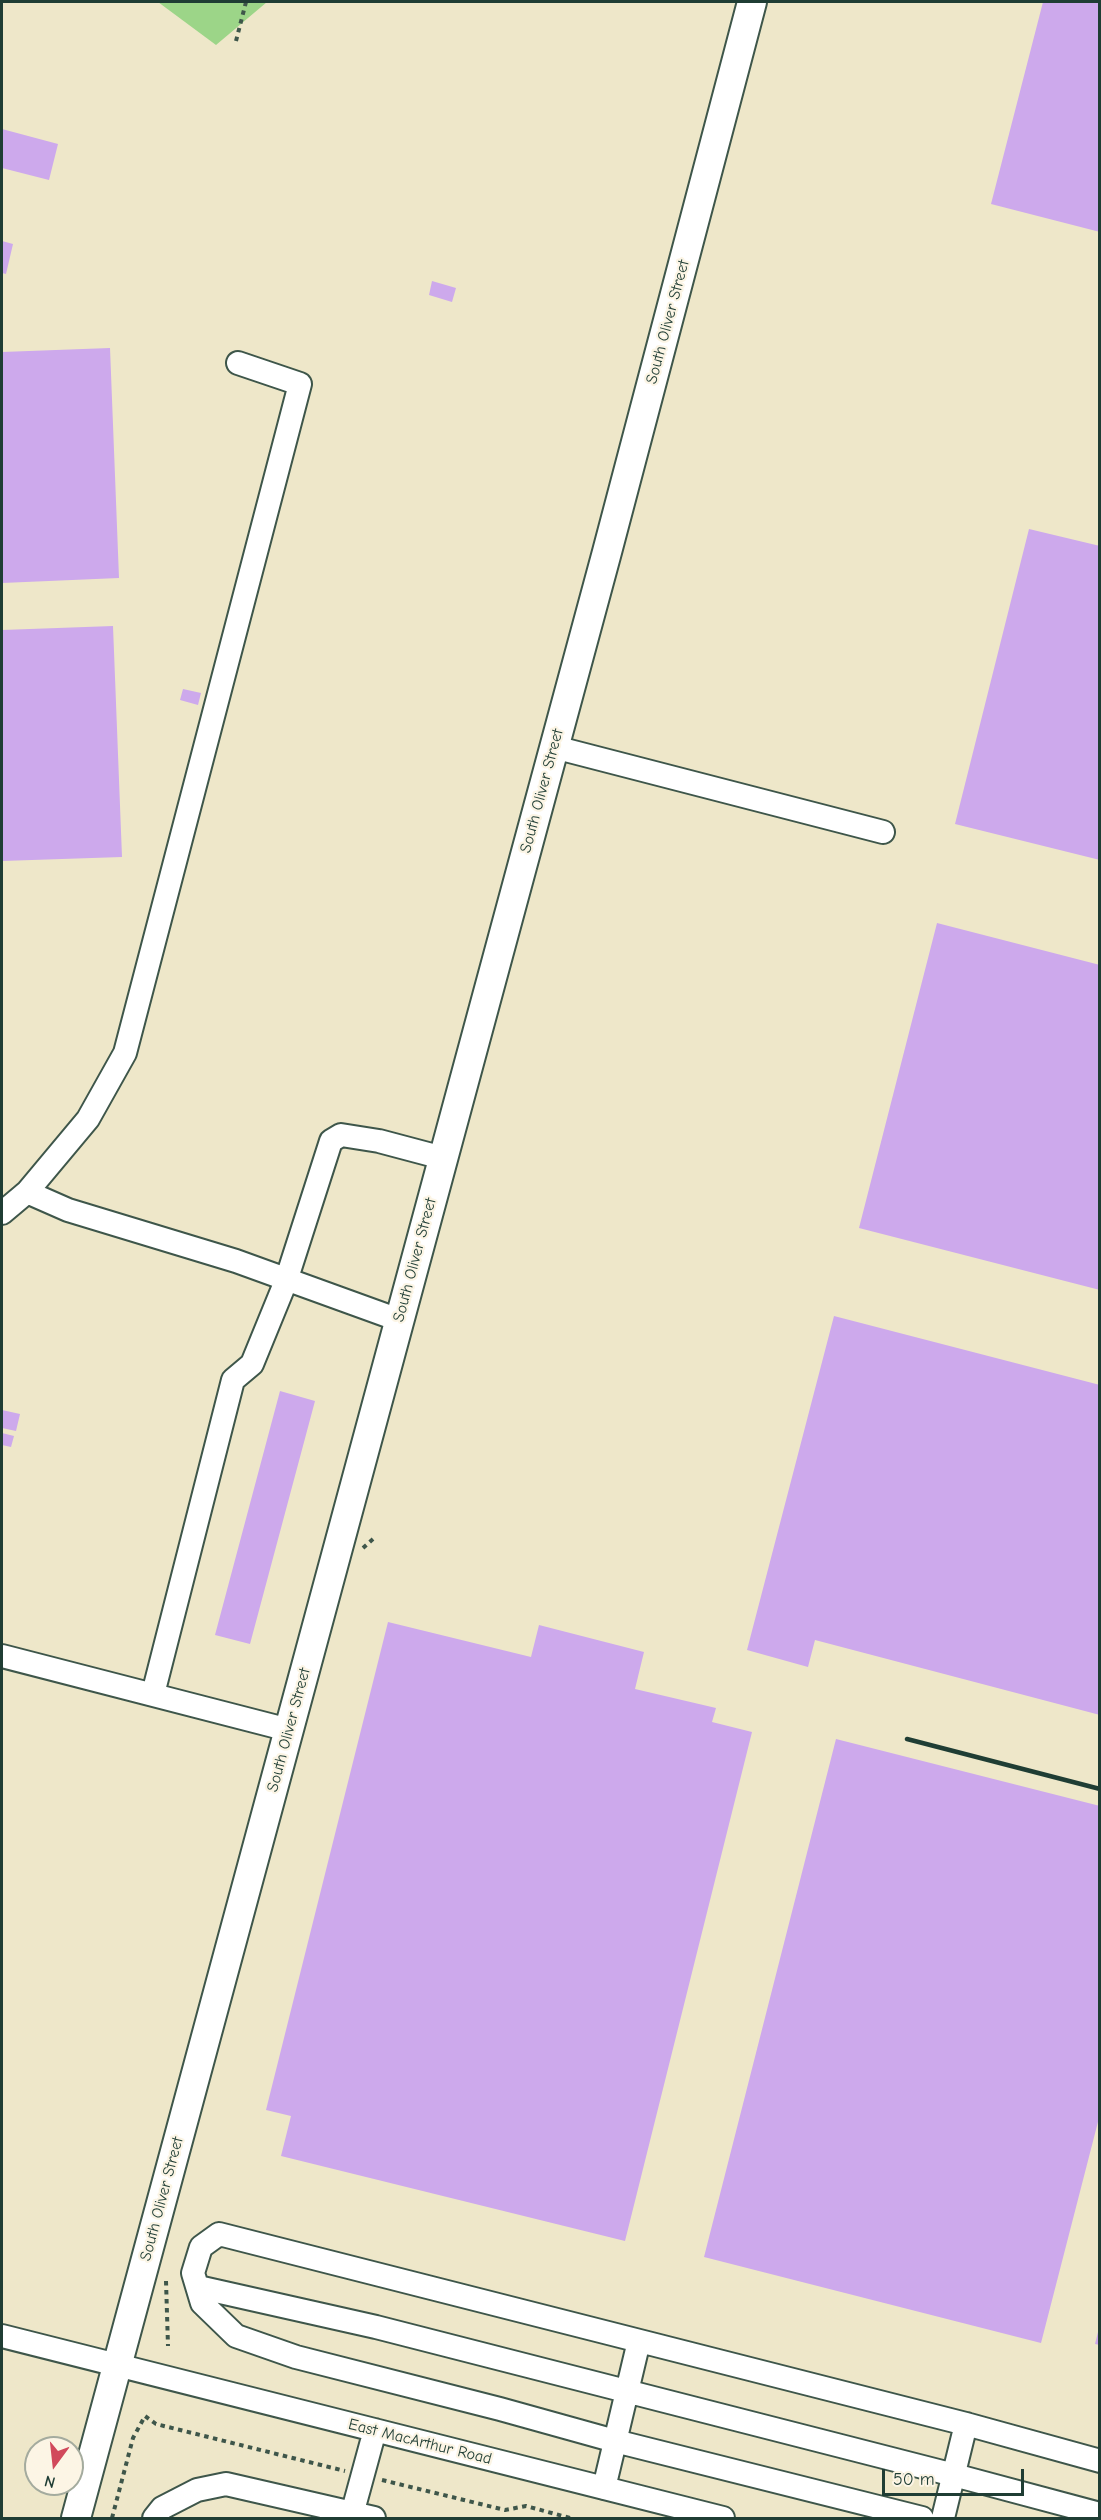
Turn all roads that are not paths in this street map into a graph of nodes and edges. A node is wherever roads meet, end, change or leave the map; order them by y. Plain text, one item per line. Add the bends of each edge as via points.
1 (752, 2) edge
2 (238, 363) dead end
3 (554, 747) junction
4 (883, 832) dead end
5 (443, 1158) junction
6 (27, 1192) junction
7 (2, 1213) edge
8 (286, 1281) junction
9 (399, 1320) junction
10 (2, 1656) edge
11 (153, 1694) junction
12 (289, 1730) junction
13 (198, 2287) junction
14 (2, 2336) edge
15 (639, 2341) junction
16 (117, 2365) junction
17 (627, 2392) junction
18 (966, 2424) junction
19 (375, 2430) junction
20 (615, 2441) junction
21 (1100, 2461) edge
22 (954, 2475) junction
23 (604, 2488) junction
24 (676, 2513) edge
25 (1100, 2514) edge
26 (359, 2517) edge
27 (76, 2518) edge
28 (154, 2518) edge
29 (723, 2518) edge
30 (922, 2518) edge
31 (943, 2518) edge

1 - 3 main road, South Oliver Street
2 - 6 street via 300,384 125,1053 88,1119
3 - 4 street
3 - 5 main road, South Oliver Street
5 - 8 street via 341,1135 331,1141
5 - 9 main road, South Oliver Street
6 - 7 street
6 - 8 street via 69,1210 236,1261
8 - 9 street
8 - 11 street via 252,1364 233,1380
9 - 12 main road, South Oliver Street
10 - 11 street
11 - 12 street
12 - 16 main road, South Oliver Street
13 - 15 street via 194,2273 201,2247 219,2234
13 - 17 street via 376,2326
13 - 20 street via 202,2302 236,2337 296,2357
14 - 16 street, East MacArthur Road
15 - 17 street
15 - 18 street
16 - 19 street, East MacArthur Road
16 - 27 main road, South Oliver Street
17 - 20 street
17 - 22 street
18 - 21 street
18 - 22 street
19 - 23 street, East MacArthur Road
19 - 26 street
20 - 23 street
20 - 30 street
22 - 25 street
22 - 31 street
23 - 24 street, East MacArthur Road
24 - 29 street, East MacArthur Road
26 - 28 street via 226,2484 197,2490 162,2508

